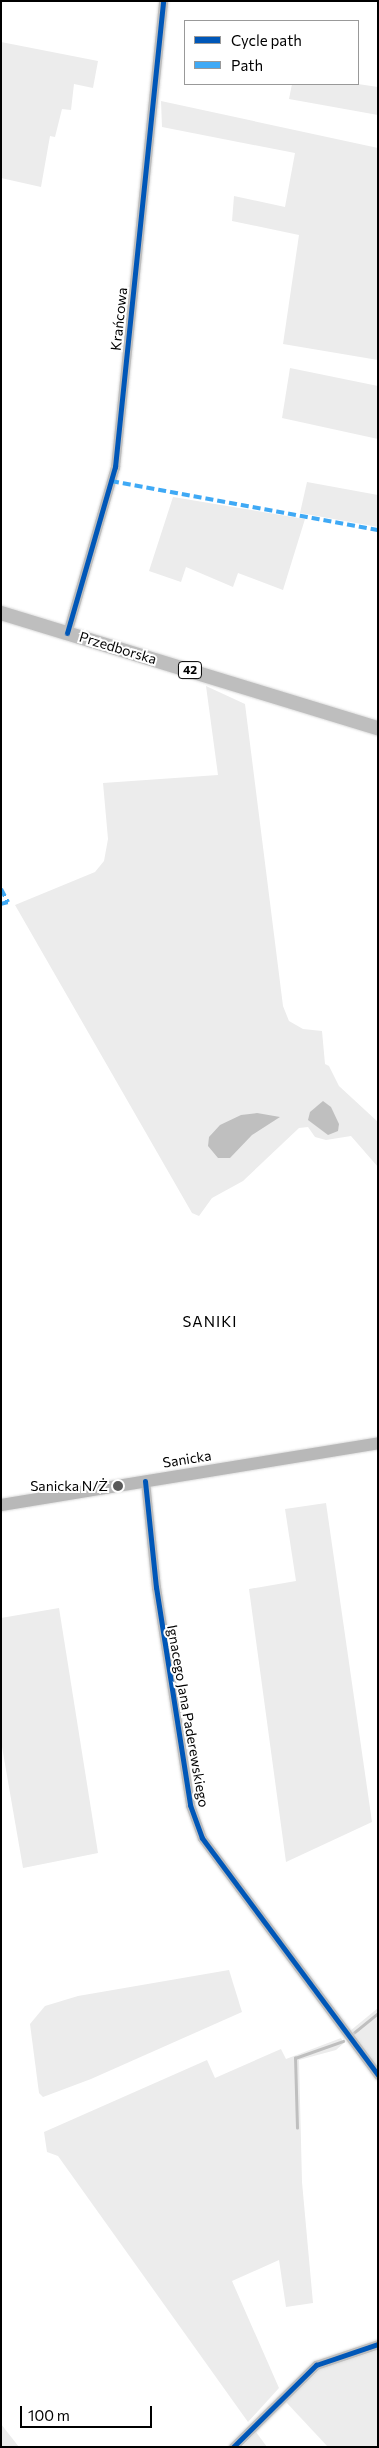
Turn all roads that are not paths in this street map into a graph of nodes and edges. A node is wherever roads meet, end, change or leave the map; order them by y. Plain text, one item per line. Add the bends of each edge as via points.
1 (163, 1) edge
2 (1, 613) edge
3 (67, 633) junction
4 (378, 728) edge
5 (378, 1443) edge
6 (145, 1481) junction
7 (1, 1505) edge
8 (378, 2075) edge
9 (378, 2344) edge
10 (233, 2447) edge

1 - 3 street, Krańcowa via 114,467
2 - 3 main road, Przedborska / 42
3 - 4 main road, Przedborska / 42
5 - 6 street, Sanicka
6 - 7 street, Sanicka
6 - 8 street, Ignacego Jana Paderewskiego via 156,1587 190,1805 202,1838
9 - 10 street via 316,2364

